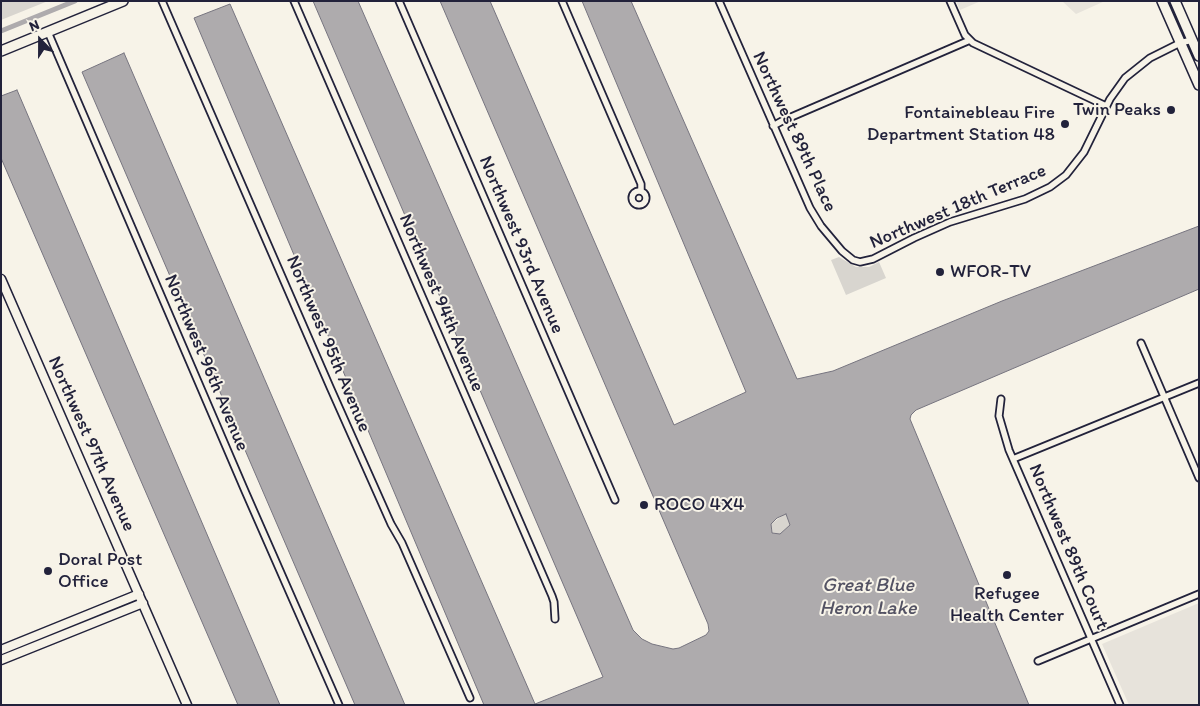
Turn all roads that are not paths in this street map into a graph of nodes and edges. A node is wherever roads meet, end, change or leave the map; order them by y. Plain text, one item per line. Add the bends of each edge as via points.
1 (122, 1) edge
2 (162, 1) edge
3 (294, 1) edge
4 (399, 1) edge
5 (562, 1) edge
6 (719, 1) edge
7 (950, 1) edge
8 (1162, 1) edge
9 (1175, 1) edge
10 (48, 32) junction
11 (1191, 37) junction
12 (970, 40) junction
13 (1180, 43) junction
14 (1, 50) edge
15 (1199, 56) edge
16 (1199, 85) edge
17 (1106, 106) junction
18 (774, 126) junction
19 (640, 191) dead end
20 (860, 262) joint
21 (1, 279) edge
22 (1141, 343) dead end
23 (1199, 383) edge
24 (1164, 397) junction
25 (1001, 399) dead end
26 (1013, 459) junction
27 (1199, 478) edge
28 (615, 500) dead end
29 (139, 594) junction
30 (1199, 594) edge
31 (143, 603) junction
32 (555, 619) dead end
33 (1091, 639) junction
34 (1, 650) edge
35 (1, 660) edge
36 (1038, 661) dead end
37 (470, 698) dead end
38 (187, 705) edge
39 (339, 705) edge
40 (1120, 705) edge

1 - 10 main road
2 - 37 street, Northwest 95th Avenue
3 - 32 street, Northwest 94th Avenue via 552,596
4 - 28 street, Northwest 93rd Avenue
5 - 19 street via 642,184
6 - 18 street, Northwest 89th Place
7 - 12 street
8 - 13 main road
9 - 11 main road
10 - 14 main road
10 - 39 street, Northwest 96th Avenue
11 - 13 street, Northwest 18th Terrace
11 - 15 main road
12 - 17 street
12 - 18 street
13 - 16 main road
13 - 17 street, Northwest 18th Terrace via 1138,66 1119,85
17 - 20 street, Northwest 18th Terrace via 1081,157 1066,175 1050,187 1025,199 944,225
18 - 20 street, Northwest 89th Place via 814,214 842,251
21 - 29 street, Northwest 97th Avenue
22 - 24 street
23 - 24 street
24 - 26 street
24 - 27 street
25 - 26 street, Northwest 89th Court via 999,416
26 - 33 street, Northwest 89th Court
29 - 31 street, Northwest 97th Avenue
29 - 34 street
30 - 33 street
31 - 35 street
31 - 38 street, Northwest 97th Avenue
33 - 36 street
33 - 40 street, Northwest 89th Court

